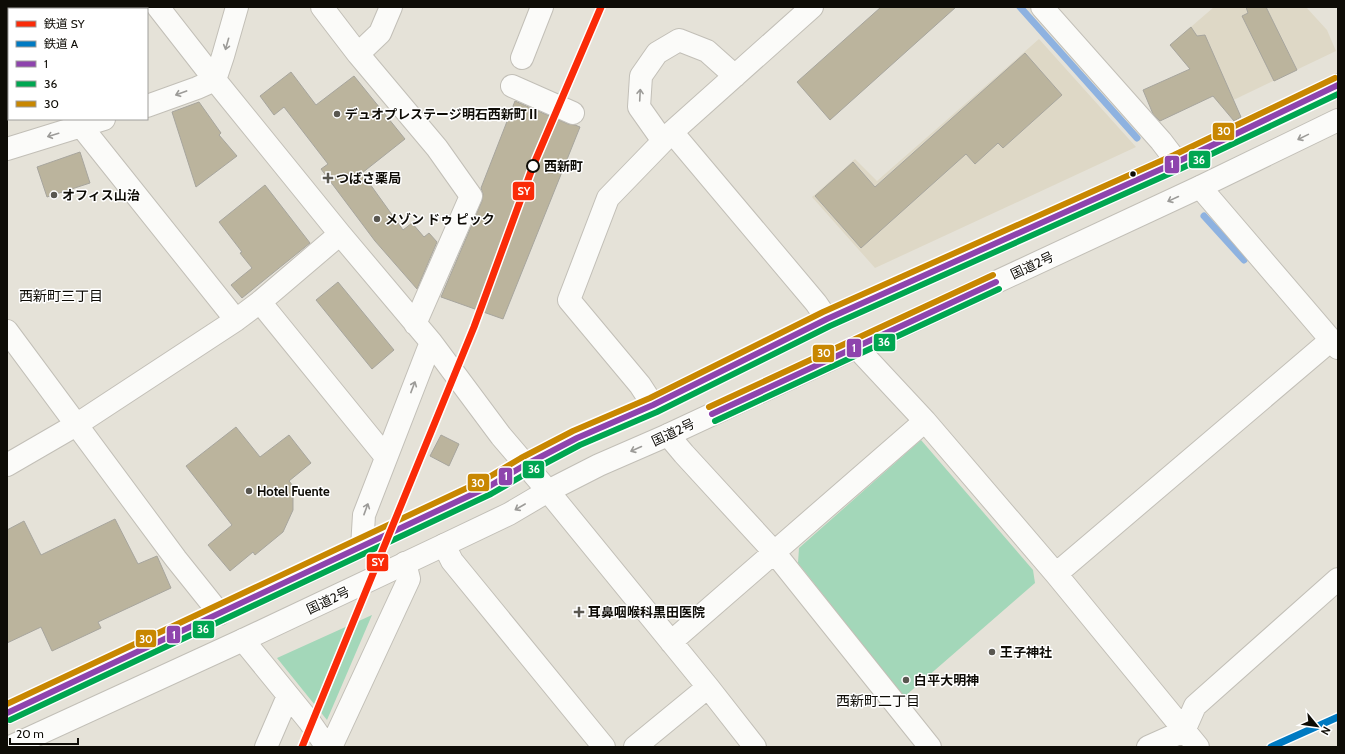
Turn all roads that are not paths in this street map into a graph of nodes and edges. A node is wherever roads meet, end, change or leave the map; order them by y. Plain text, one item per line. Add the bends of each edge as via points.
1 (158, 7) edge
2 (237, 7) edge
3 (322, 7) edge
4 (391, 7) edge
5 (542, 7) edge
6 (812, 7) edge
7 (1042, 7) edge
8 (358, 54) junction
9 (522, 58) dead end
10 (735, 76) junction
11 (215, 80) junction
12 (1338, 85) edge
13 (512, 86) dead end
14 (148, 106) edge
15 (559, 110) dead end
16 (101, 120) edge
17 (1338, 120) edge
18 (80, 126) junction
19 (667, 137) junction
20 (7, 149) edge
21 (1177, 162) junction
22 (1200, 187) junction
23 (340, 234) junction
24 (260, 302) junction
25 (827, 319) junction
26 (236, 320) junction
27 (415, 324) junction
28 (7, 331) edge
29 (431, 342) junction
30 (1335, 344) edge
31 (856, 347) junction
32 (653, 404) junction
33 (925, 421) junction
34 (76, 425) junction
35 (668, 435) junction
36 (386, 457) junction
37 (7, 465) edge
38 (525, 465) junction
39 (548, 491) junction
40 (444, 545) junction
41 (362, 547) junction
42 (774, 552) junction
43 (405, 563) junction
44 (1056, 574) junction
45 (1338, 578) edge
46 (220, 614) junction
47 (243, 640) junction
48 (670, 642) junction
49 (708, 687) junction
50 (288, 696) junction
51 (7, 713) edge
52 (1184, 731) junction
53 (324, 745) edge
54 (10, 747) edge
55 (266, 747) edge
56 (604, 747) edge
57 (635, 747) edge
58 (755, 747) edge
59 (930, 747) edge
60 (1148, 747) edge
61 (1198, 747) edge

1 - 11 main road
2 -> 11 main road
3 - 8 main road
4 - 8 main road via 380,34
5 - 9 main road
6 - 10 main road
7 - 21 main road
8 - 27 main road via 437,148 471,196
10 - 19 main road
19 -> 10 main road via 639,107 641,76 657,53 679,40 707,51
11 -> 14 main road
11 - 23 main road
12 - 21 main road
13 - 15 main road
16 - 18 main road
17 -> 22 main road, 国道2号
18 -> 20 main road
18 - 26 main road
19 - 25 main road via 816,303
19 - 32 main road via 608,198 569,300
21 - 25 main road
22 - 30 main road
22 -> 31 main road, 国道2号
23 - 24 main road
23 - 27 main road
24 - 26 main road
24 - 36 main road
25 - 32 main road
26 - 34 main road
27 - 29 main road
28 - 34 main road
36 -> 29 main road
29 - 38 main road
30 - 44 main road
31 - 33 main road
31 - 35 main road, 国道2号
32 - 38 main road via 577,438
33 - 42 main road
33 - 44 main road
34 - 37 main road
34 - 46 main road
35 -> 39 main road, 国道2号
35 - 42 main road
41 -> 36 main road via 364,515
38 - 39 main road
38 - 41 main road via 488,487
39 -> 40 main road, 国道2号 via 509,514
39 - 48 main road
40 - 43 main road, 国道2号
40 - 56 main road via 452,561
41 - 46 main road
42 - 48 main road
42 - 59 main road
43 - 47 main road, 国道2号
43 - 53 main road via 409,578
44 - 52 main road
45 - 52 main road via 1195,706
46 - 51 main road
47 - 50 main road
47 - 54 main road, 国道2号
48 - 49 main road
49 - 57 main road
49 - 58 main road
50 - 53 main road via 309,721
50 - 55 main road
52 - 60 main road
52 - 61 main road

